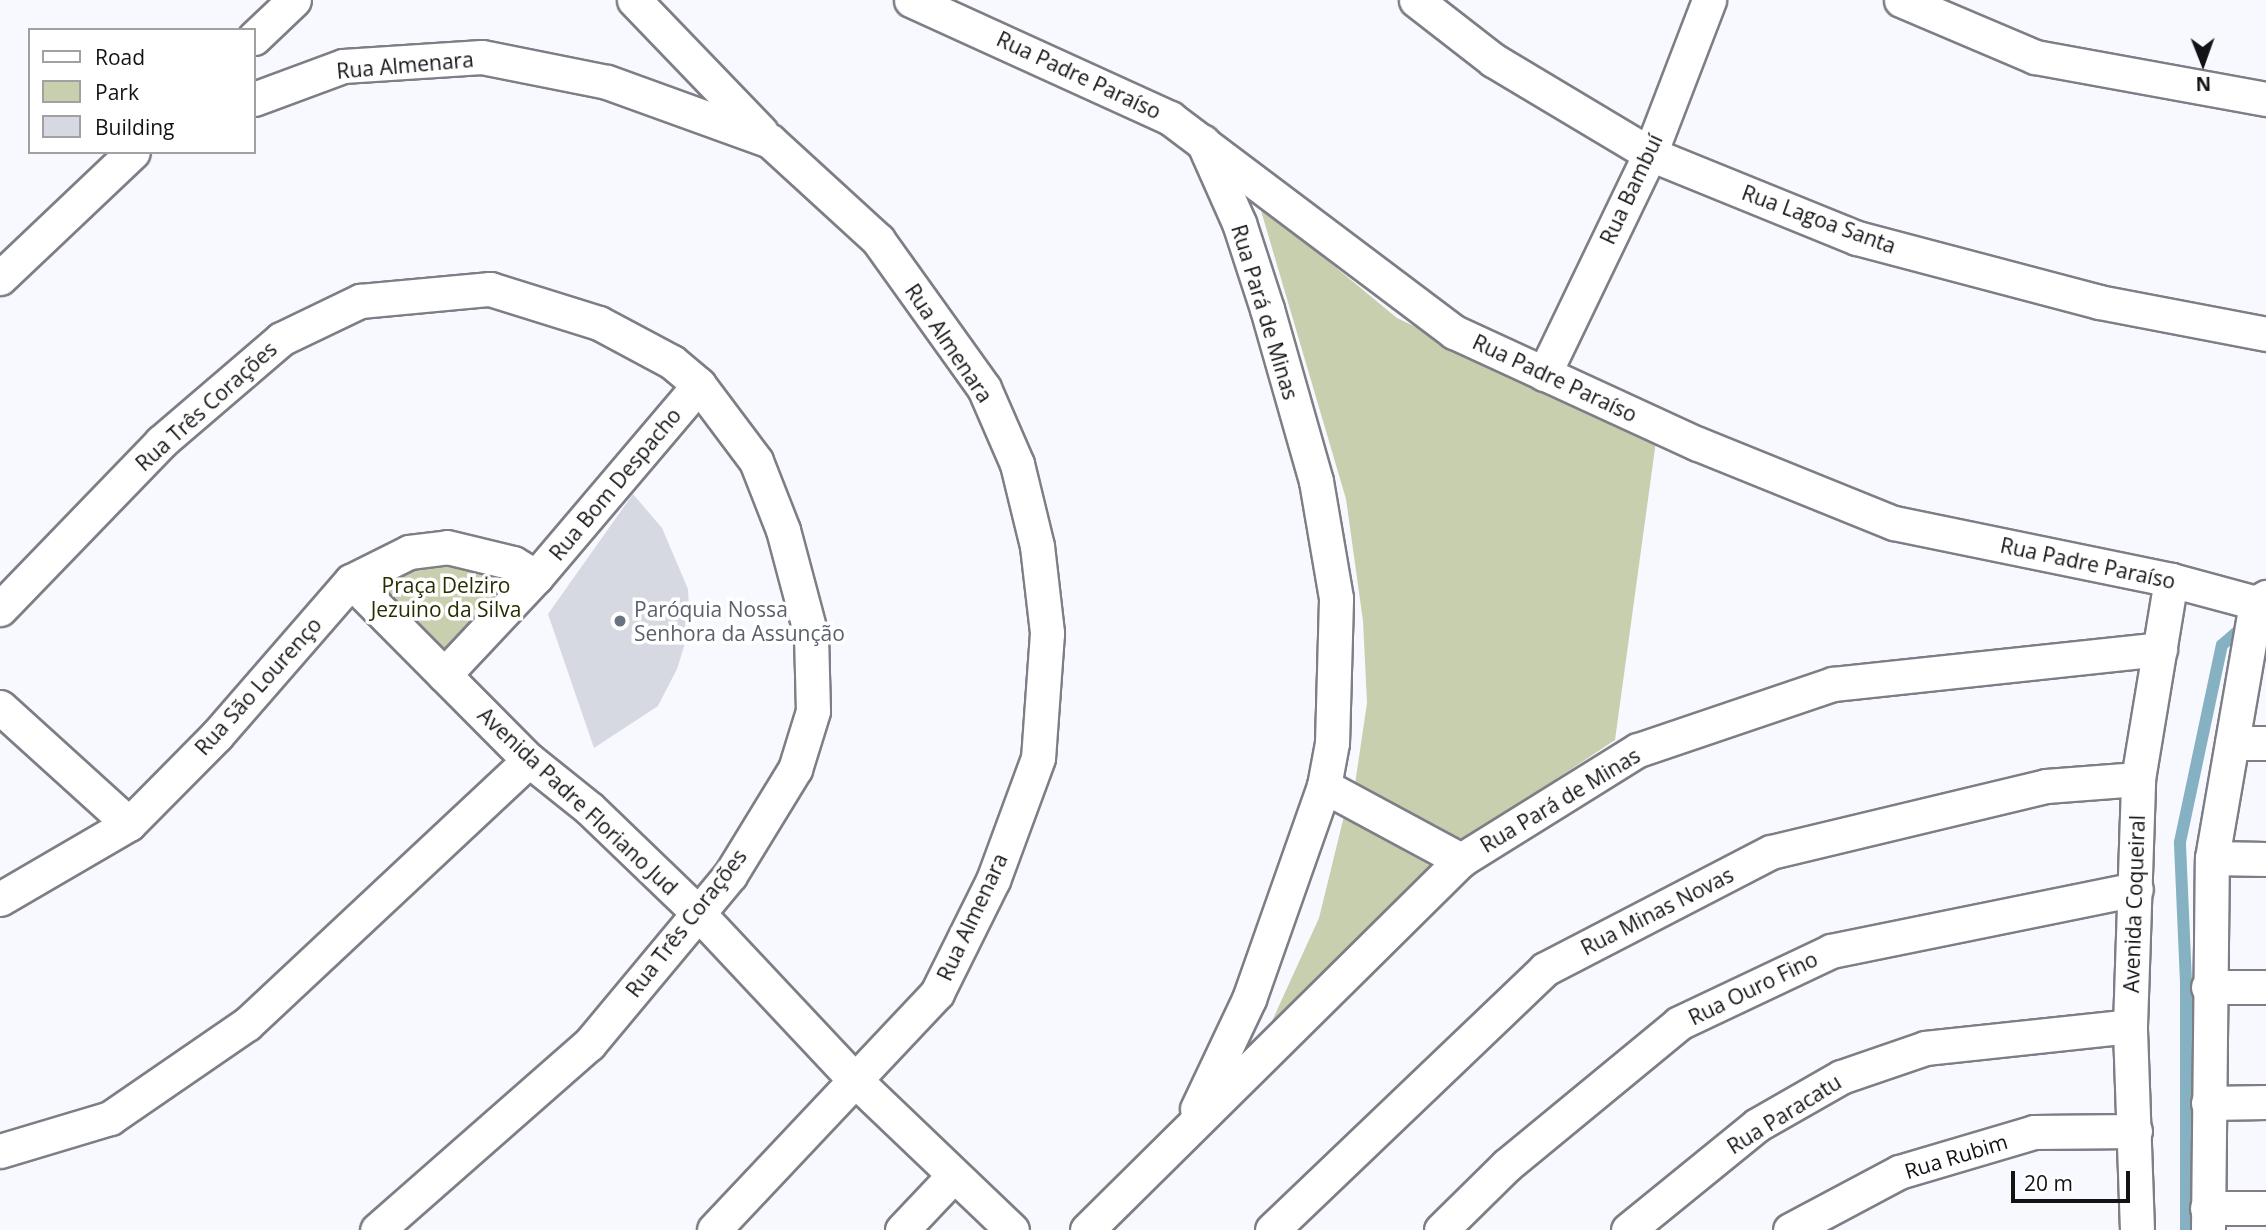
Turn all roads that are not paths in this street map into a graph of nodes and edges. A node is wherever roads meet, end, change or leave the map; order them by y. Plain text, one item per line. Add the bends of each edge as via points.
1 (294, 0) edge
2 (634, 0) edge
3 (911, 0) edge
4 (1416, 0) edge
5 (1709, 0) edge
6 (1901, 0) edge
7 (976, 12) edge
8 (256, 36) edge
9 (256, 98) edge
10 (2266, 99) edge
11 (1202, 140) junction
12 (770, 141) junction
13 (131, 154) edge
14 (1650, 154) junction
15 (0, 278) edge
16 (2266, 334) edge
17 (1544, 374) junction
18 (699, 385) junction
19 (536, 577) junction
20 (2171, 580) junction
21 (351, 581) junction
22 (2261, 600) edge
23 (0, 609) edge
24 (2160, 649) junction
25 (444, 675) junction
26 (2254, 679) edge
27 (0, 707) edge
28 (2232, 743) junction
29 (2266, 743) edge
30 (529, 760) junction
31 (2138, 779) junction
32 (1324, 786) junction
33 (129, 824) junction
34 (2212, 858) junction
35 (2266, 859) edge
36 (1461, 860) junction
37 (2136, 889) junction
38 (0, 899) edge
39 (698, 913) junction
40 (2208, 987) junction
41 (2266, 987) edge
42 (2130, 1026) junction
43 (855, 1080) junction
44 (2266, 1102) edge
45 (2208, 1103) junction
46 (2135, 1130) junction
47 (1186, 1131) junction
48 (0, 1151) edge
49 (953, 1176) junction
50 (2266, 1208) edge
51 (2207, 1219) edge
52 (377, 1230) edge
53 (714, 1230) edge
54 (902, 1230) edge
55 (1012, 1230) edge
56 (1087, 1230) edge
57 (1272, 1230) edge
58 (1441, 1230) edge
59 (1628, 1230) edge
60 (1790, 1230) edge
61 (2137, 1230) edge

1 - 8 street
2 - 12 street
3 - 7 street, Rua Padre Paraíso
4 - 14 street, Rua Lagoa Santa via 1493,60
5 - 14 street, Rua Bambuí
6 - 10 street via 2035,57
7 - 11 street, Rua Padre Paraíso
9 - 12 street, Rua Almenara via 343,66 482,57 607,82
11 - 17 street, Rua Padre Paraíso via 1454,331
11 - 32 street, Rua Pará de Minas via 1239,223 1316,481 1336,598 1332,743
12 - 43 street, Rua Almenara via 878,240 985,388 1017,464 1037,546 1047,633 1038,758 993,880 937,993
13 - 15 street
14 - 16 street, Rua Lagoa Santa via 1857,238 2099,302
14 - 17 street, Rua Bambuí
17 - 20 street, Rua Padre Paraíso via 1698,444 1894,523
18 - 19 street, Rua Bom Despacho
18 - 23 street, Rua Três Corações via 672,362 599,323 490,289 360,300 281,339 161,442
18 - 39 street, Rua Três Corações via 756,461 782,530 811,635 813,711 795,769 730,875
19 - 21 street, Rua São Lourenço via 513,563 447,547 409,552
19 - 25 street, Rua Bom Despacho
20 - 22 street, Rua Padre Paraíso
20 - 24 street, Avenida Coqueiral
21 - 25 street, Avenida Padre Floriano Jud
21 - 33 street, Rua São Lourenço via 217,735
22 - 26 street
24 - 31 street, Avenida Coqueiral
24 - 36 street, Rua Pará de Minas via 1833,684 1638,750
25 - 30 street, Avenida Padre Floriano Jud
26 - 28 street
27 - 33 street
28 - 29 street
28 - 34 street
30 - 39 street, Avenida Padre Floriano Jud via 589,808
30 - 48 street via 247,1024 110,1118
31 - 37 street, Avenida Coqueiral
31 - 57 street, Rua Minas Novas via 2046,786 1771,852 1545,969
32 - 36 street
32 - 47 street, Rua Pará de Minas via 1249,999
33 - 38 street, Rua São Lourenço
34 - 35 street
34 - 40 street
36 - 47 street, Rua Pará de Minas
37 - 42 street, Avenida Coqueiral
37 - 58 street, Rua Ouro Fino via 1831,951 1679,1023 1507,1165
39 - 43 street, Avenida Padre Floriano Jud
39 - 52 street, Rua Três Corações via 589,1044
40 - 41 street
40 - 45 street
42 - 46 street, Avenida Coqueiral
42 - 59 street, Rua Paracatu via 1925,1048 1841,1077 1758,1125
43 - 49 street, Avenida Padre Floriano Jud
43 - 53 street, Rua Almenara
44 - 45 street
45 - 51 street
46 - 60 street, Rua Rubim via 2034,1132 1899,1172
46 - 61 street, Avenida Coqueiral
47 - 56 street, Rua Pará de Minas
49 - 54 street
49 - 55 street, Avenida Padre Floriano Jud
50 - 51 street

